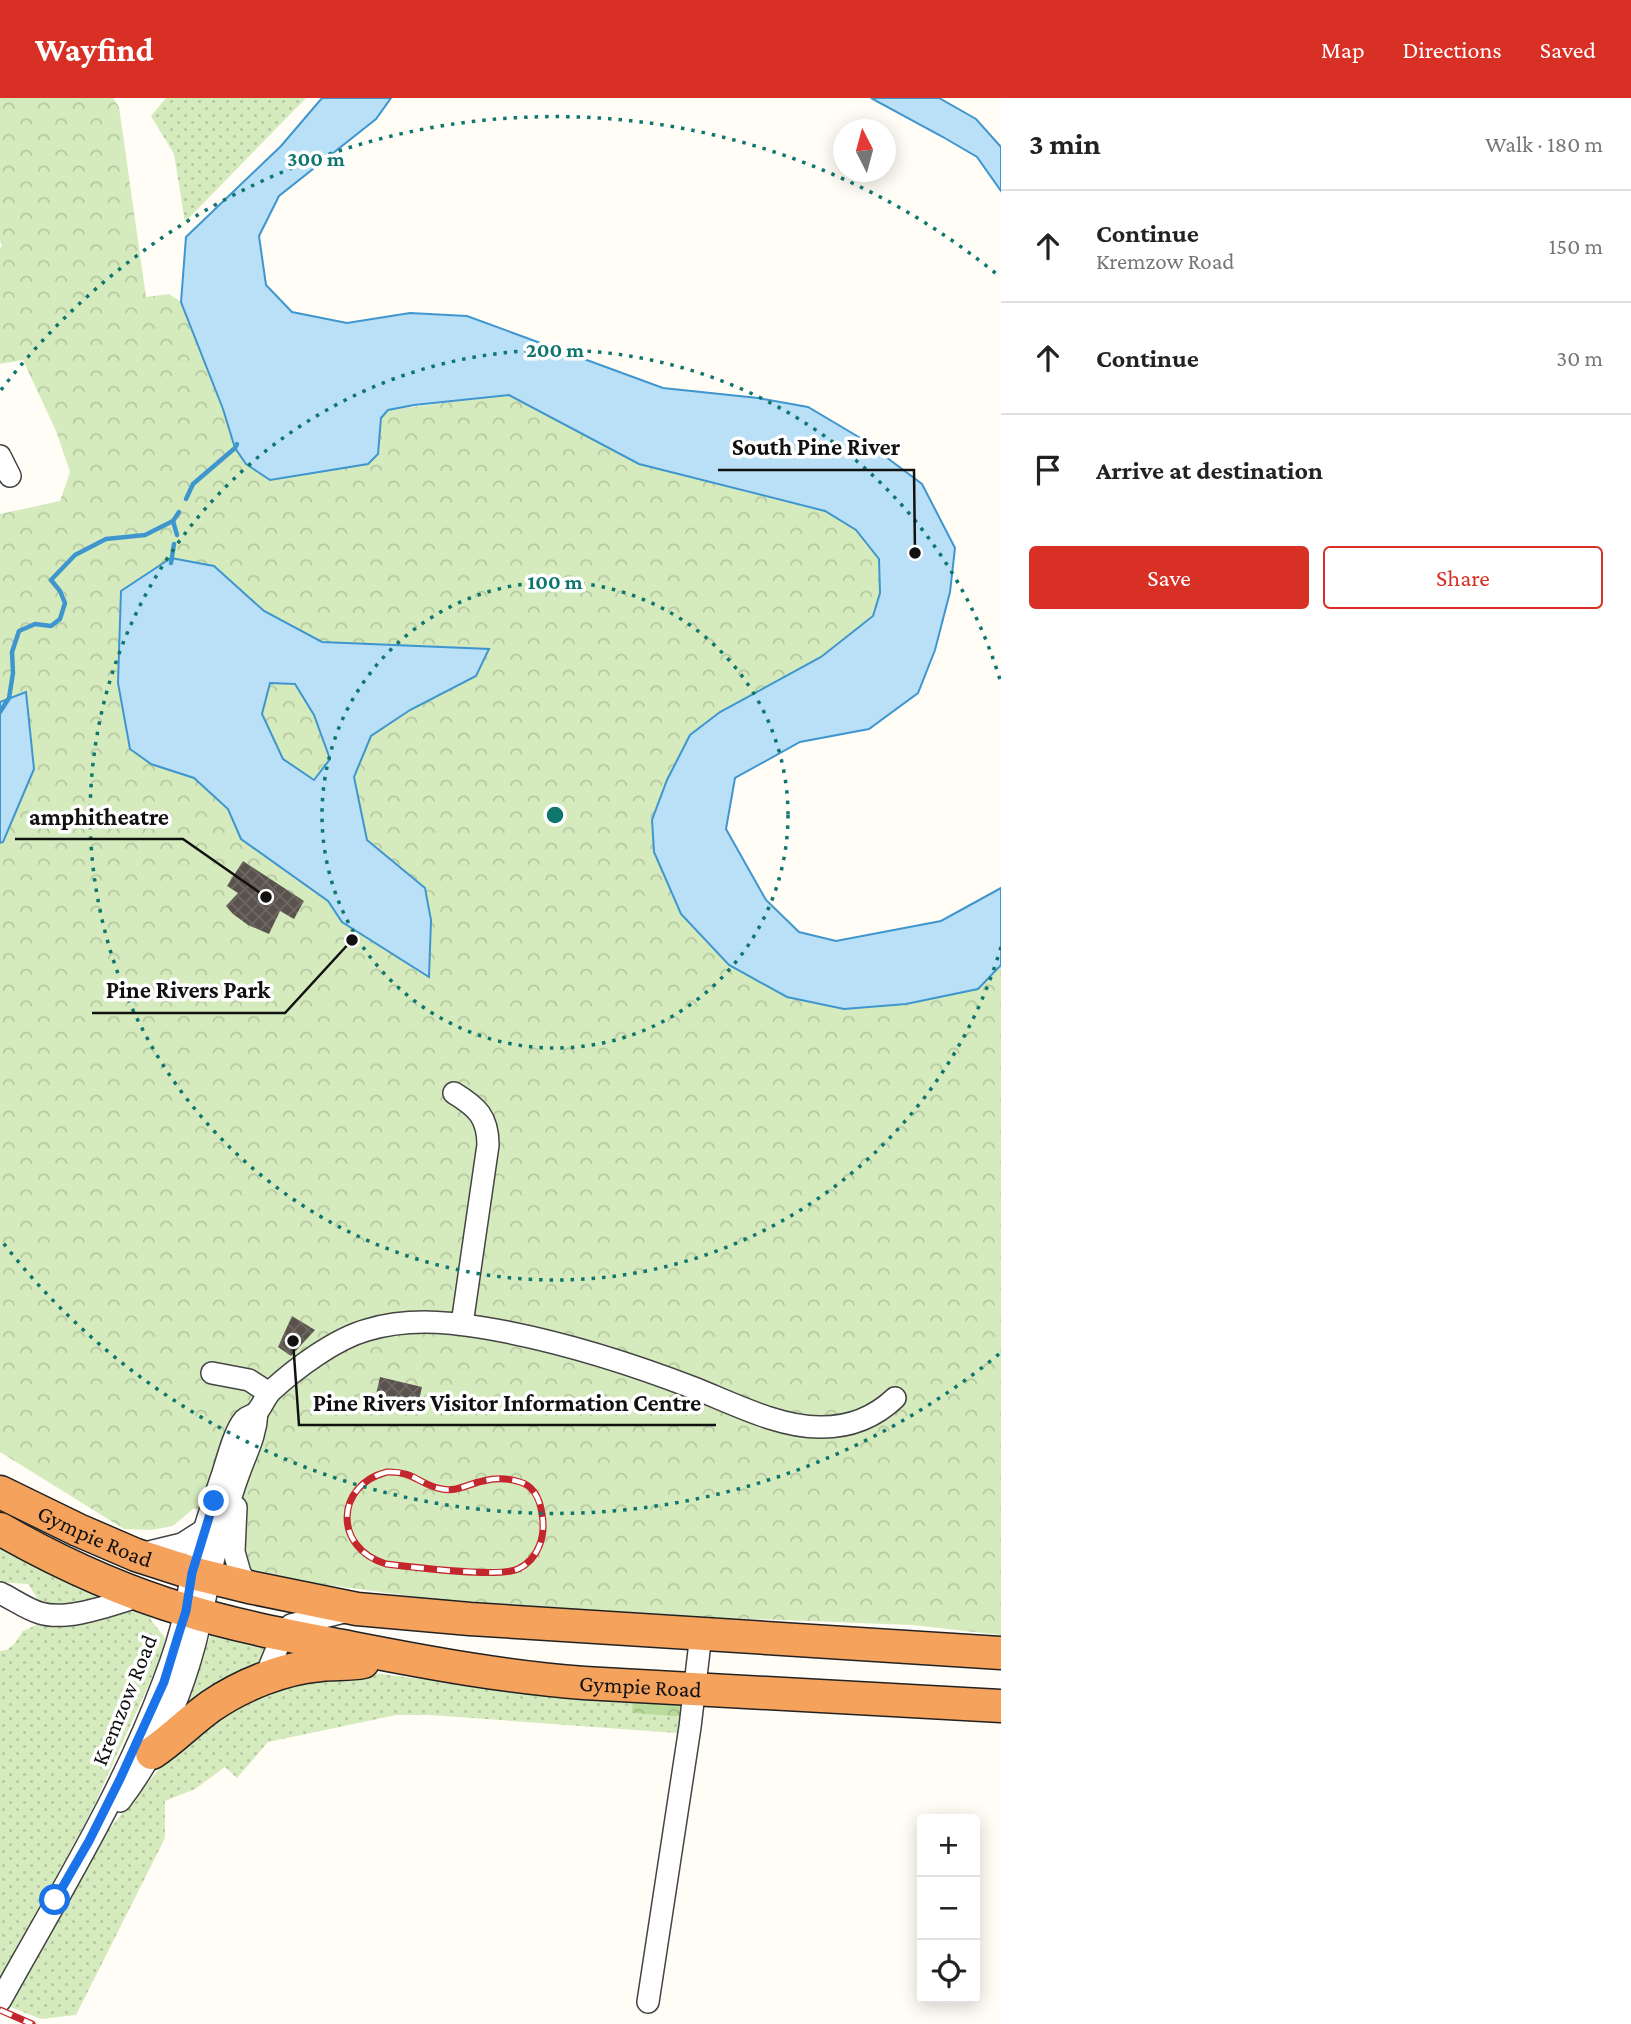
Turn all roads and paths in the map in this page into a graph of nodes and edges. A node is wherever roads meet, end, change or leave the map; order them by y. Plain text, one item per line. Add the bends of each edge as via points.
1 (0, 456) edge
2 (10, 475) dead end
3 (454, 1093) dead end
4 (462, 1324) junction
5 (212, 1373) dead end
6 (269, 1393) junction
7 (895, 1398) dead end
8 (257, 1412) junction
9 (232, 1491) junction
10 (0, 1492) edge
11 (0, 1529) edge
12 (204, 1530) junction
13 (136, 1555) junction
14 (200, 1576) junction
15 (249, 1587) junction
16 (144, 1595) junction
17 (6, 1596) edge
18 (357, 1609) junction
19 (193, 1612) junction
20 (283, 1634) junction
21 (701, 1634) junction
22 (1001, 1653) edge
23 (399, 1657) junction
24 (264, 1679) junction
25 (696, 1689) junction
26 (1001, 1706) edge
27 (152, 1753) junction
28 (89, 1841) junction
29 (0, 2000) edge
30 (648, 2002) dead end

1 - 2 street
3 - 4 street via 478,1110 488,1134
4 - 6 street via 416,1320 362,1331 310,1360
4 - 7 street via 606,1356 801,1426 864,1420
5 - 6 street via 248,1380
6 - 8 street
8 - 9 street via 256,1429
8 - 12 street via 245,1419 233,1444
9 - 14 street via 214,1553
9 - 15 street via 237,1511 234,1552
10 - 13 highway, Gympie Road
11 - 16 highway, Gympie Road via 70,1566
12 - 13 street via 181,1544
12 - 14 street
13 - 14 highway, Gympie Road
14 - 15 highway, Gympie Road
14 - 19 street, Kremzow Road
15 - 18 highway, Gympie Road
16 - 17 street, Gympie Road via 53,1615
16 - 19 highway, Gympie Road
18 - 20 street, Gympie Road via 292,1625
18 - 21 highway, Gympie Road
19 - 20 highway, Gympie Road
19 - 27 street, Kremzow Road via 176,1703
19 - 28 street, Kremzow Road
20 - 23 highway, Gympie Road
20 - 24 street
21 - 22 highway, Gympie Road
21 - 25 street
23 - 24 highway via 320,1665
23 - 25 highway, Gympie Road via 525,1679
24 - 27 highway via 212,1705
25 - 26 highway, Gympie Road
25 - 30 street
27 - 28 street, Kremzow Road
28 - 29 street, Kremzow Road

